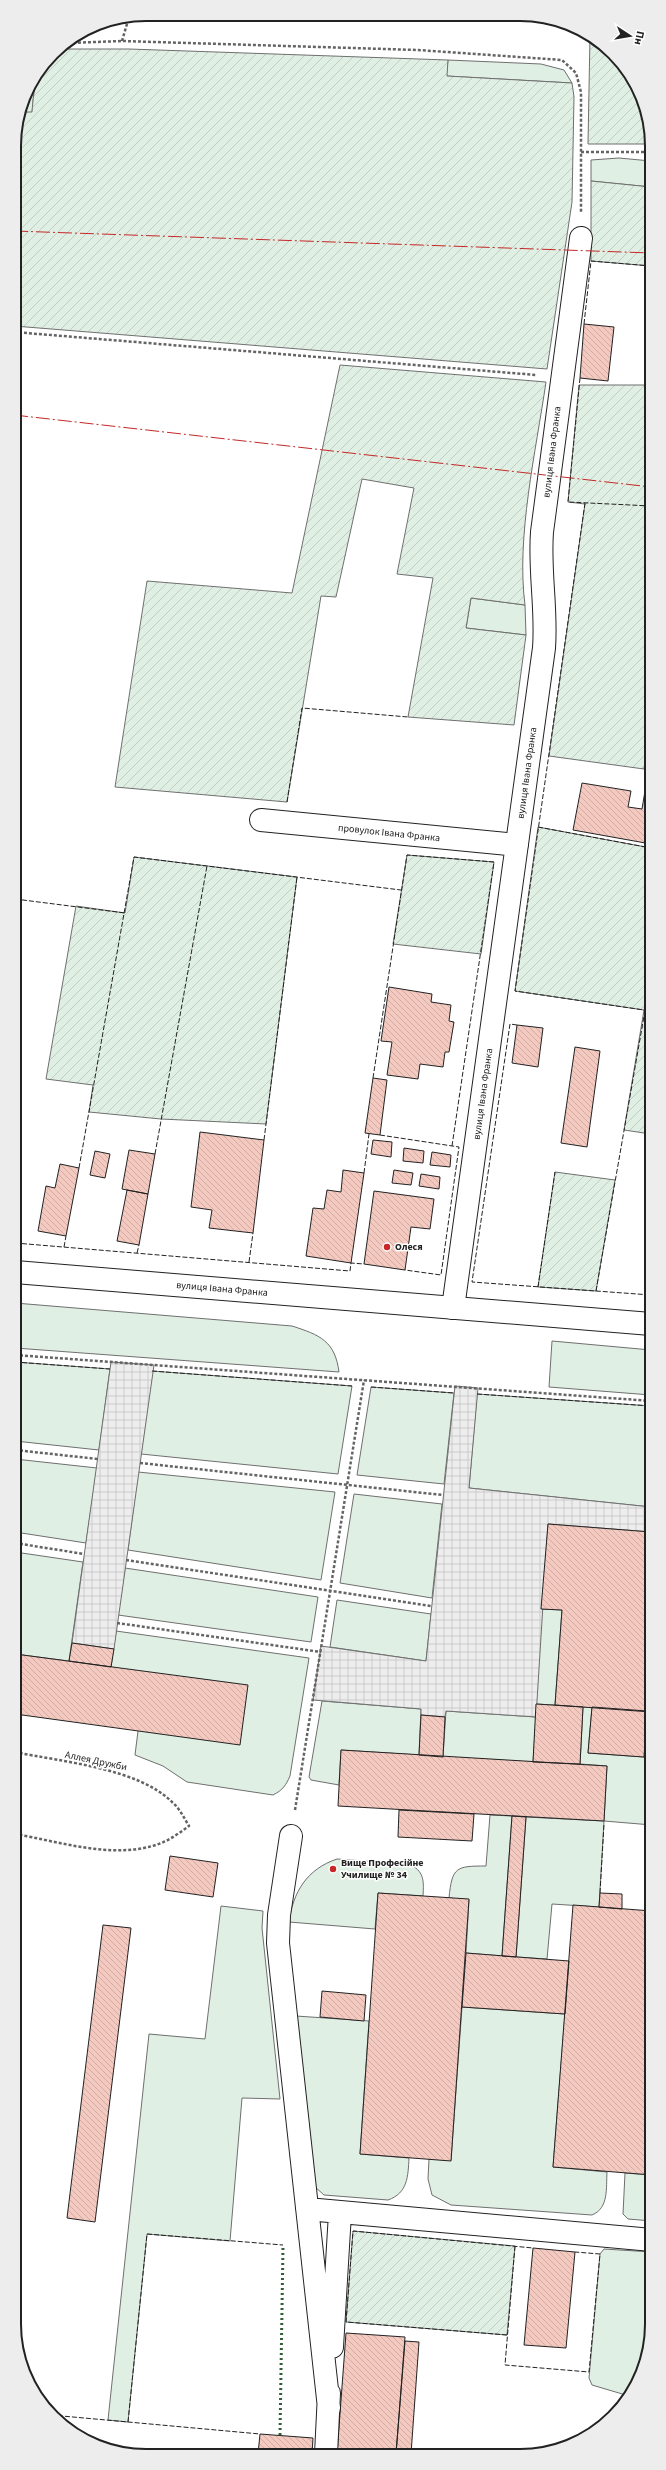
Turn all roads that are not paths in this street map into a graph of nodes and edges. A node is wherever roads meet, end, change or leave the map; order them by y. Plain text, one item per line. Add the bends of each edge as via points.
1 (581, 238) road end
2 (260, 820) dead end
3 (517, 846) junction
4 (21, 1272) edge
5 (453, 1308) junction
6 (645, 1324) edge
7 (291, 1836) road end
8 (306, 2209) junction
9 (340, 2213) junction
10 (645, 2239) edge
11 (328, 2408) junction
12 (326, 2449) edge

1 - 3 street, вулиця Івана Франка via 540,557 546,623
2 - 3 street, провулок Івана Франка
3 - 5 street, вулиця Івана Франка
4 - 5 street, вулиця Івана Франка
5 - 6 street, вулиця Івана Франка
7 - 8 street via 279,1915 278,1943
8 - 9 street
8 - 11 street
9 - 10 street
9 - 11 street
11 - 12 street

